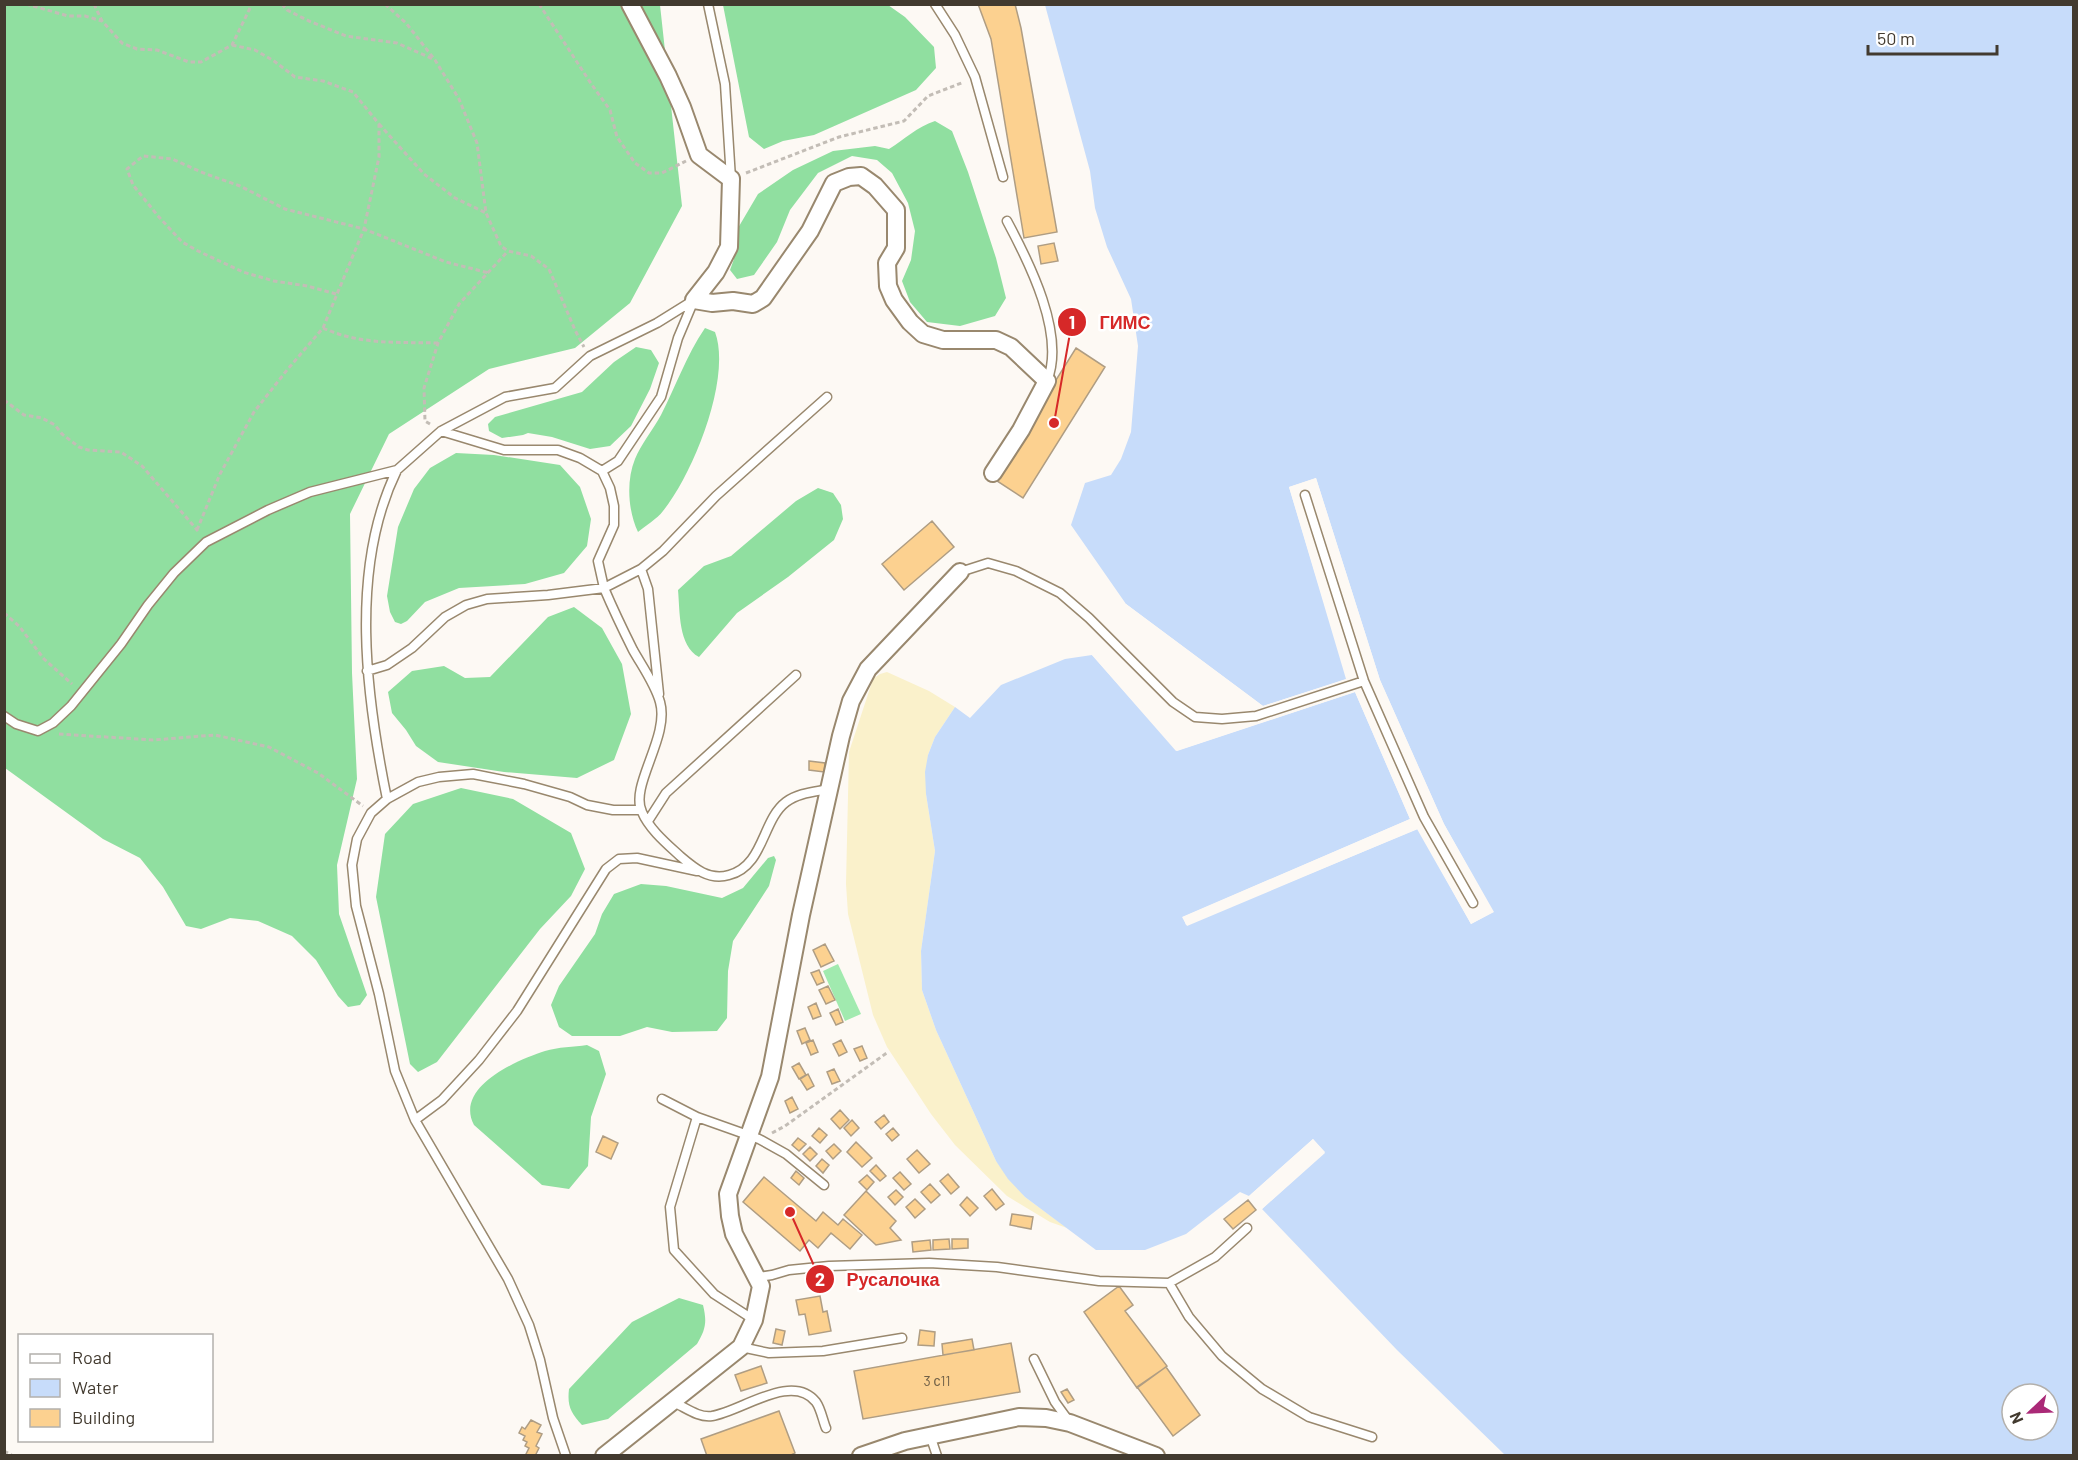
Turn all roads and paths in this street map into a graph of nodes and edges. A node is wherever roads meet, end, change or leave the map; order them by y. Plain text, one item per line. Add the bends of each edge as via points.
1 (26, 4) edge
2 (94, 4) edge
3 (252, 4) edge
4 (282, 4) edge
5 (385, 4) edge
6 (539, 4) edge
7 (630, 4) edge
8 (708, 4) edge
9 (935, 4) edge
10 (102, 21) junction
11 (232, 45) junction
12 (435, 60) junction
13 (975, 77) junction
14 (379, 124) junction
15 (699, 155) junction
16 (1003, 177) dead end
17 (731, 179) junction
18 (486, 213) junction
19 (1007, 221) dead end
20 (364, 229) junction
21 (508, 251) junction
22 (489, 273) junction
23 (336, 294) junction
24 (694, 300) junction
25 (323, 328) junction
26 (438, 343) junction
27 (590, 356) junction
28 (1047, 381) junction
29 (827, 397) dead end
30 (4, 400) edge
31 (441, 430) junction
32 (397, 470) junction
33 (602, 471) junction
34 (993, 473) dead end
35 (1305, 495) dead end
36 (196, 530) junction
37 (206, 542) junction
38 (641, 569) junction
39 (960, 572) joint
40 (604, 588) junction
41 (4, 613) edge
42 (367, 671) junction
43 (796, 675) dead end
44 (1364, 681) junction
45 (82, 693) junction
46 (660, 704) junction
47 (4, 716) edge
48 (38, 731) junction
49 (829, 789) junction
50 (387, 799) junction
51 (640, 810) junction
52 (372, 813) junction
53 (648, 821) junction
54 (698, 871) junction
55 (1473, 903) dead end
56 (888, 1052) dead end
57 (662, 1099) dead end
58 (697, 1117) junction
59 (415, 1120) junction
60 (755, 1137) junction
61 (824, 1185) dead end
62 (1247, 1228) dead end
63 (758, 1276) junction
64 (1169, 1283) junction
65 (754, 1320) junction
66 (902, 1338) dead end
67 (741, 1347) junction
68 (1034, 1359) dead end
69 (673, 1401) junction
70 (1070, 1423) junction
71 (826, 1428) dead end
72 (930, 1435) junction
73 (1372, 1437) dead end
74 (4, 1451) edge
75 (14, 1455) edge
76 (566, 1455) edge
77 (604, 1455) edge
78 (861, 1455) edge
79 (937, 1455) edge
80 (1156, 1455) edge

1 - 10 path
2 - 10 path
3 - 11 path
4 - 12 path via 309,21 346,36 397,43
5 - 12 path via 406,23
6 - 15 path via 610,110 617,137 635,163 649,173 662,173
7 - 15 street via 668,76
8 - 17 lane via 725,84
9 - 13 lane
10 - 11 path via 122,44 157,50 189,62 201,62
11 - 14 path via 255,50 295,77 323,81 353,92
12 - 18 path via 459,99 477,143
13 - 16 lane
13 - 17 path via 928,96 904,120 839,137
14 - 18 path via 424,174 455,198
14 - 20 path via 379,157
15 - 17 street
17 - 24 street via 729,247
18 - 21 path via 501,246
19 - 28 lane via 1032,269 1047,315 1053,350 1053,368
20 - 22 path via 446,262
20 - 23 path
20 - 23 path via 285,209 172,159 143,156 127,169 133,185 182,242 243,272
21 - 22 path
21 - 27 path via 531,256 549,269
22 - 26 path via 459,304
23 - 25 path
24 - 27 lane
24 - 28 street via 753,304 763,298 810,231 834,183 861,176 896,210 896,248 887,263 888,286 910,322 924,334 943,340 996,339 1011,347
24 - 33 lane via 661,397 618,461
25 - 26 path via 368,342
25 - 36 path via 254,412 220,474
26 - 31 path via 424,399 425,422
27 - 31 lane via 555,388 505,397
28 - 34 street
29 - 38 lane
30 - 36 path via 24,415 56,425 79,447 121,452 142,466
31 - 32 lane
31 - 33 lane via 504,450 558,450
32 - 37 lane via 310,492
32 - 42 lane via 385,494 368,580
33 - 40 lane via 614,506 614,525 598,561
35 - 44 lane
36 - 37 path
37 - 45 lane via 148,604
38 - 40 lane
38 - 46 lane via 648,589
39 - 44 lane via 988,563 1016,571 1060,593 1173,702 1195,717 1256,716
39 - 49 street via 868,669 851,701
40 - 42 lane via 488,599 466,605 387,665
40 - 46 lane
41 - 45 path via 44,659
42 - 50 lane
43 - 53 lane via 666,793
44 - 55 lane via 1424,817
45 - 48 lane via 52,723
46 - 51 lane via 660,734 640,790
47 - 48 lane
48 - 52 path via 153,740 215,735 269,747 318,773
49 - 54 lane via 799,795 779,808 747,864 729,875
49 - 60 street
50 - 51 lane via 418,782 473,774 524,784 586,805
50 - 52 lane
51 - 53 lane
52 - 59 lane via 357,839 352,865 356,906 395,1071
53 - 54 lane
54 - 59 lane via 637,858 619,859 606,869 523,1001 479,1060 442,1100
56 - 60 path via 785,1126
57 - 58 lane
58 - 60 lane
58 - 65 lane via 669,1207 674,1250 714,1294
59 - 76 lane via 513,1288 529,1325
60 - 61 lane via 786,1154
60 - 63 street via 728,1194 734,1234
62 - 64 lane via 1215,1257
63 - 64 lane via 829,1266 929,1263 997,1267 1099,1281
63 - 65 street via 761,1286
64 - 73 lane via 1189,1317 1222,1356 1262,1389 1309,1417
65 - 67 street
66 - 67 lane via 823,1351 769,1353
67 - 69 street
68 - 70 lane
69 - 71 lane via 699,1415 711,1416 783,1390 801,1391 816,1403
69 - 77 street
70 - 72 street via 1019,1417
70 - 80 street
72 - 78 street
72 - 79 lane
74 - 75 path

